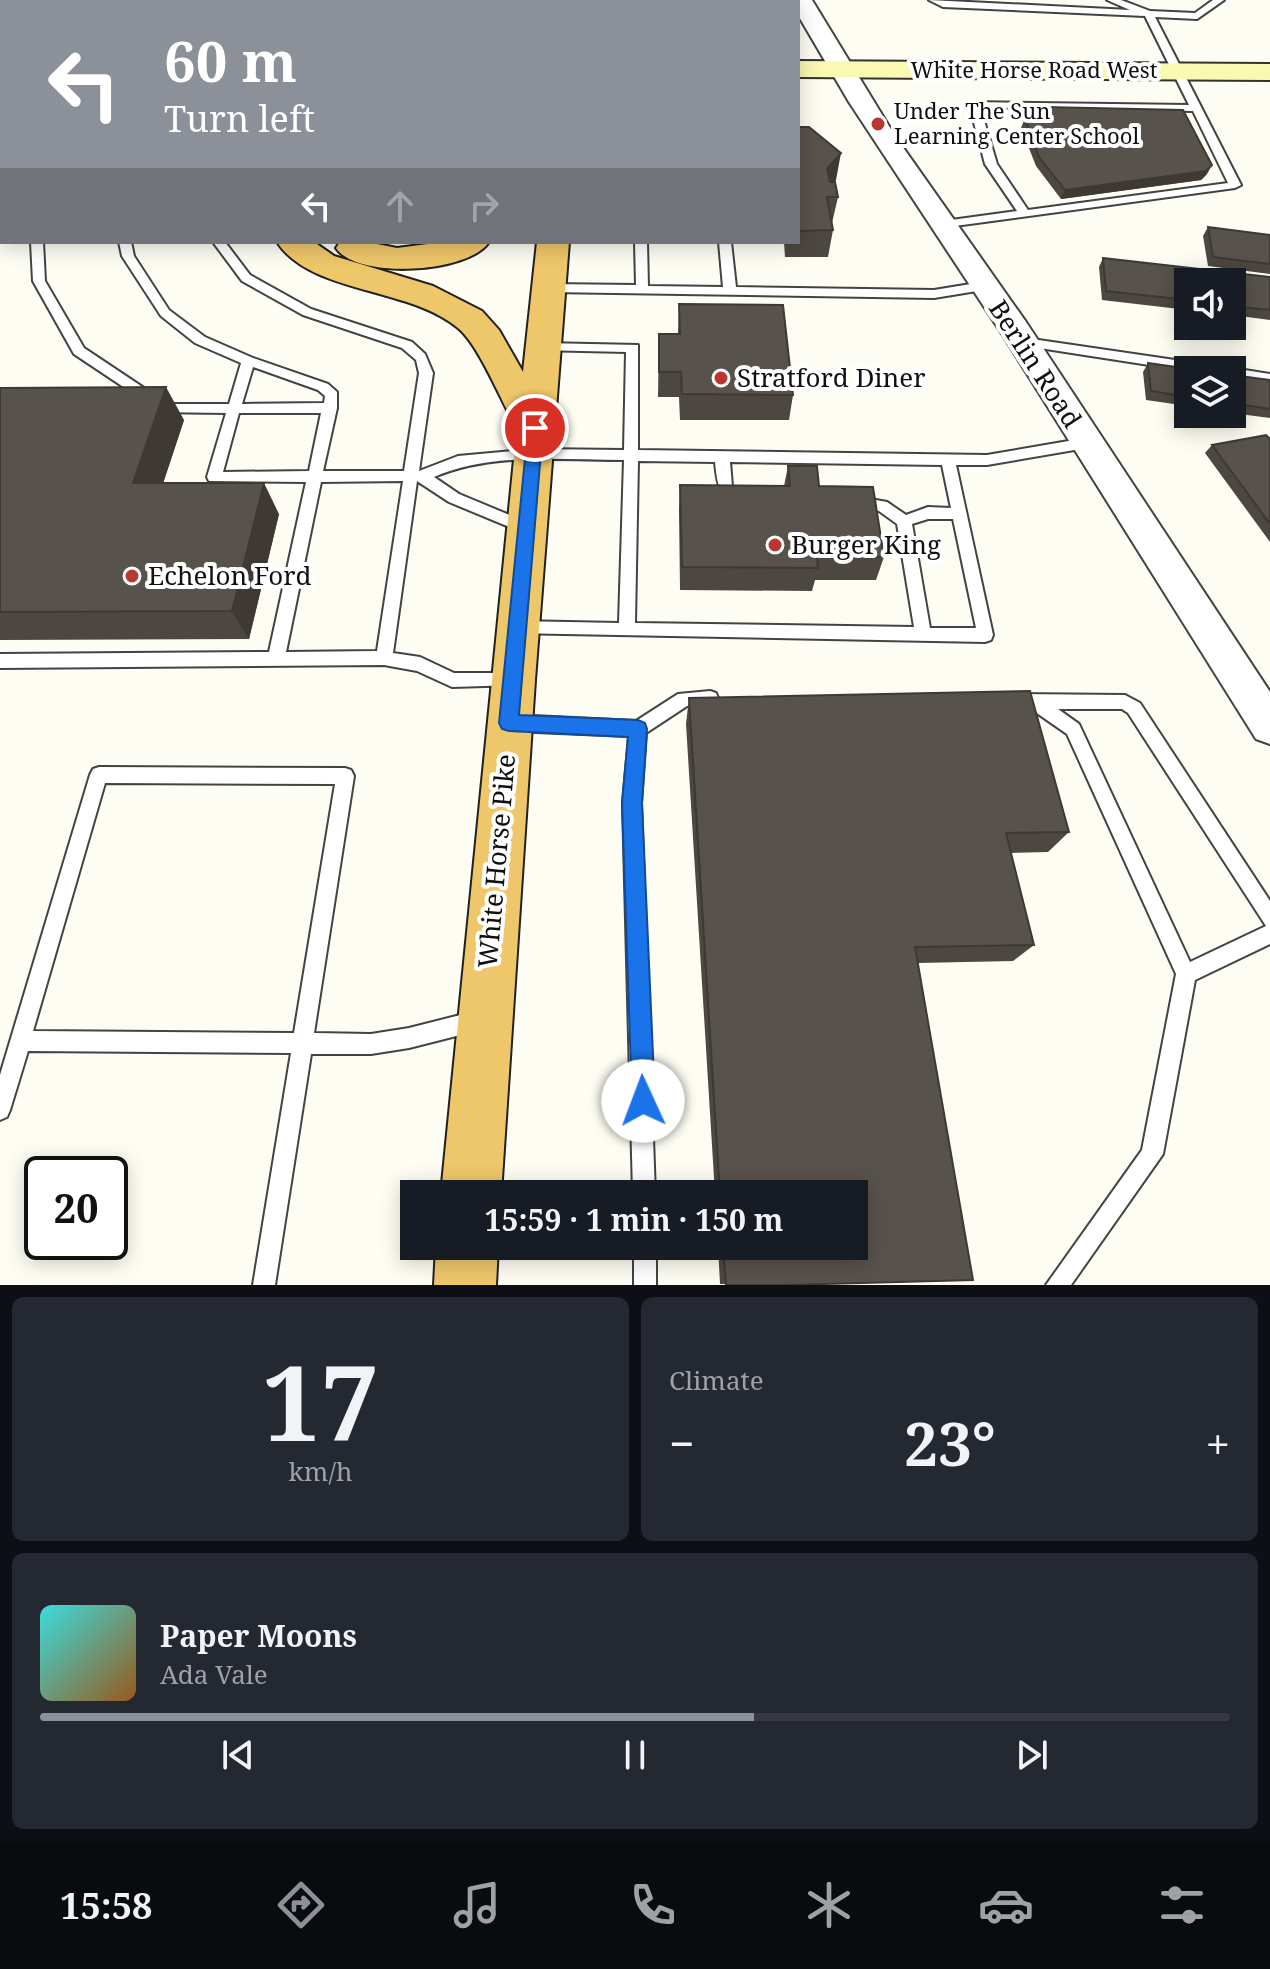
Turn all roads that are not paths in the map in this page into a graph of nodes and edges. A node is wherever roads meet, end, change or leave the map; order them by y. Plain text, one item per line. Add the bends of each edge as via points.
1 (934, 0) edge
2 (1112, 0) edge
3 (1219, 0) edge
4 (801, 3) edge
5 (1149, 14) junction
6 (800, 69) edge
7 (842, 69) junction
8 (1177, 70) junction
9 (1270, 72) edge
10 (1197, 108) junction
11 (1025, 214) junction
12 (944, 225) junction
13 (37, 244) edge
14 (125, 244) edge
15 (220, 244) edge
16 (296, 244) edge
17 (345, 244) edge
18 (469, 244) edge
19 (553, 244) edge
20 (641, 244) edge
21 (725, 244) edge
22 (983, 286) junction
23 (548, 288) junction
24 (642, 289) junction
25 (730, 291) junction
26 (1025, 342) junction
27 (543, 347) junction
28 (248, 361) junction
29 (1174, 365) edge
30 (1246, 375) edge
31 (1270, 379) edge
32 (330, 408) junction
33 (167, 409) junction
34 (234, 409) junction
35 (137, 410) edge
36 (534, 441) junction
37 (1086, 443) junction
38 (631, 456) junction
39 (722, 457) junction
40 (948, 460) junction
41 (416, 476) junction
42 (316, 477) junction
43 (757, 502) edge
44 (840, 502) edge
45 (960, 514) junction
46 (904, 521) junction
47 (526, 528) junction
48 (517, 628) junction
49 (627, 630) junction
50 (923, 634) junction
51 (384, 658) junction
52 (276, 659) junction
53 (0, 661) edge
54 (730, 698) edge
55 (989, 700) edge
56 (510, 701) junction
57 (1034, 702) junction
58 (1270, 726) edge
59 (638, 729) junction
60 (1270, 918) edge
61 (1270, 934) edge
62 (1186, 974) junction
63 (483, 1019) junction
64 (21, 1041) junction
65 (303, 1043) junction
66 (0, 1110) edge
67 (472, 1180) edge
68 (644, 1180) edge
69 (466, 1260) edge
70 (645, 1260) edge
71 (264, 1285) edge
72 (465, 1285) edge
73 (645, 1285) edge
74 (1057, 1285) edge

1 - 5 lane
2 - 5 lane
3 - 5 lane via 1197,16
4 - 7 street, Berlin Road
5 - 8 lane
6 - 7 main road, White Horse Road West
7 - 8 main road, White Horse Road West
7 - 12 street, Berlin Road
8 - 9 main road, White Horse Road West
8 - 10 lane
10 - 11 lane via 1235,185
10 - 11 lane via 974,104 991,164
11 - 12 lane
12 - 22 street, Berlin Road
13 - 33 lane via 39,281 79,351
14 - 28 lane via 165,313 200,340
15 - 41 lane via 246,278 307,312 418,352 426,373
16 - 36 highway via 322,264 421,294 470,319 486,339
17 - 18 highway via 383,258 415,258
19 - 23 highway, White Horse Pike
20 - 24 lane
21 - 25 lane
22 - 25 lane via 934,294
22 - 26 street, Berlin Road
23 - 24 lane
23 - 27 highway, White Horse Pike
24 - 25 lane
26 - 29 lane
26 - 37 street, Berlin Road
27 - 36 highway, White Horse Pike
27 - 38 lane via 633,348
28 - 32 lane via 323,387 332,395
28 - 34 lane
30 - 31 lane
32 - 34 lane
32 - 42 lane
33 - 34 lane
33 - 35 lane
34 - 42 lane via 214,477
36 - 38 lane
36 - 41 lane
36 - 47 highway, White Horse Pike
37 - 40 lane via 987,460
37 - 58 street, Berlin Road
38 - 39 lane
38 - 49 lane
39 - 40 lane
39 - 43 lane via 729,494
40 - 45 lane
41 - 42 lane
41 - 47 lane
41 - 51 lane
42 - 52 lane
44 - 46 lane via 882,506
45 - 46 lane via 928,513
45 - 50 lane via 985,635
46 - 50 lane
47 - 48 highway, White Horse Pike
48 - 49 lane
48 - 56 highway, White Horse Pike
49 - 50 lane
51 - 52 lane
51 - 56 lane via 420,664
52 - 53 lane
54 - 59 lane via 684,699
55 - 57 lane
56 - 59 lane
56 - 63 highway, White Horse Pike
57 - 60 lane via 1125,702 1134,708
57 - 62 lane via 1073,729
59 - 68 lane via 632,803
61 - 62 lane
62 - 74 lane via 1152,1154
63 - 65 lane via 371,1044
63 - 67 highway, White Horse Pike
64 - 65 lane
64 - 65 lane via 99,775 345,776
64 - 66 lane
65 - 71 lane
69 - 72 highway
70 - 73 lane

